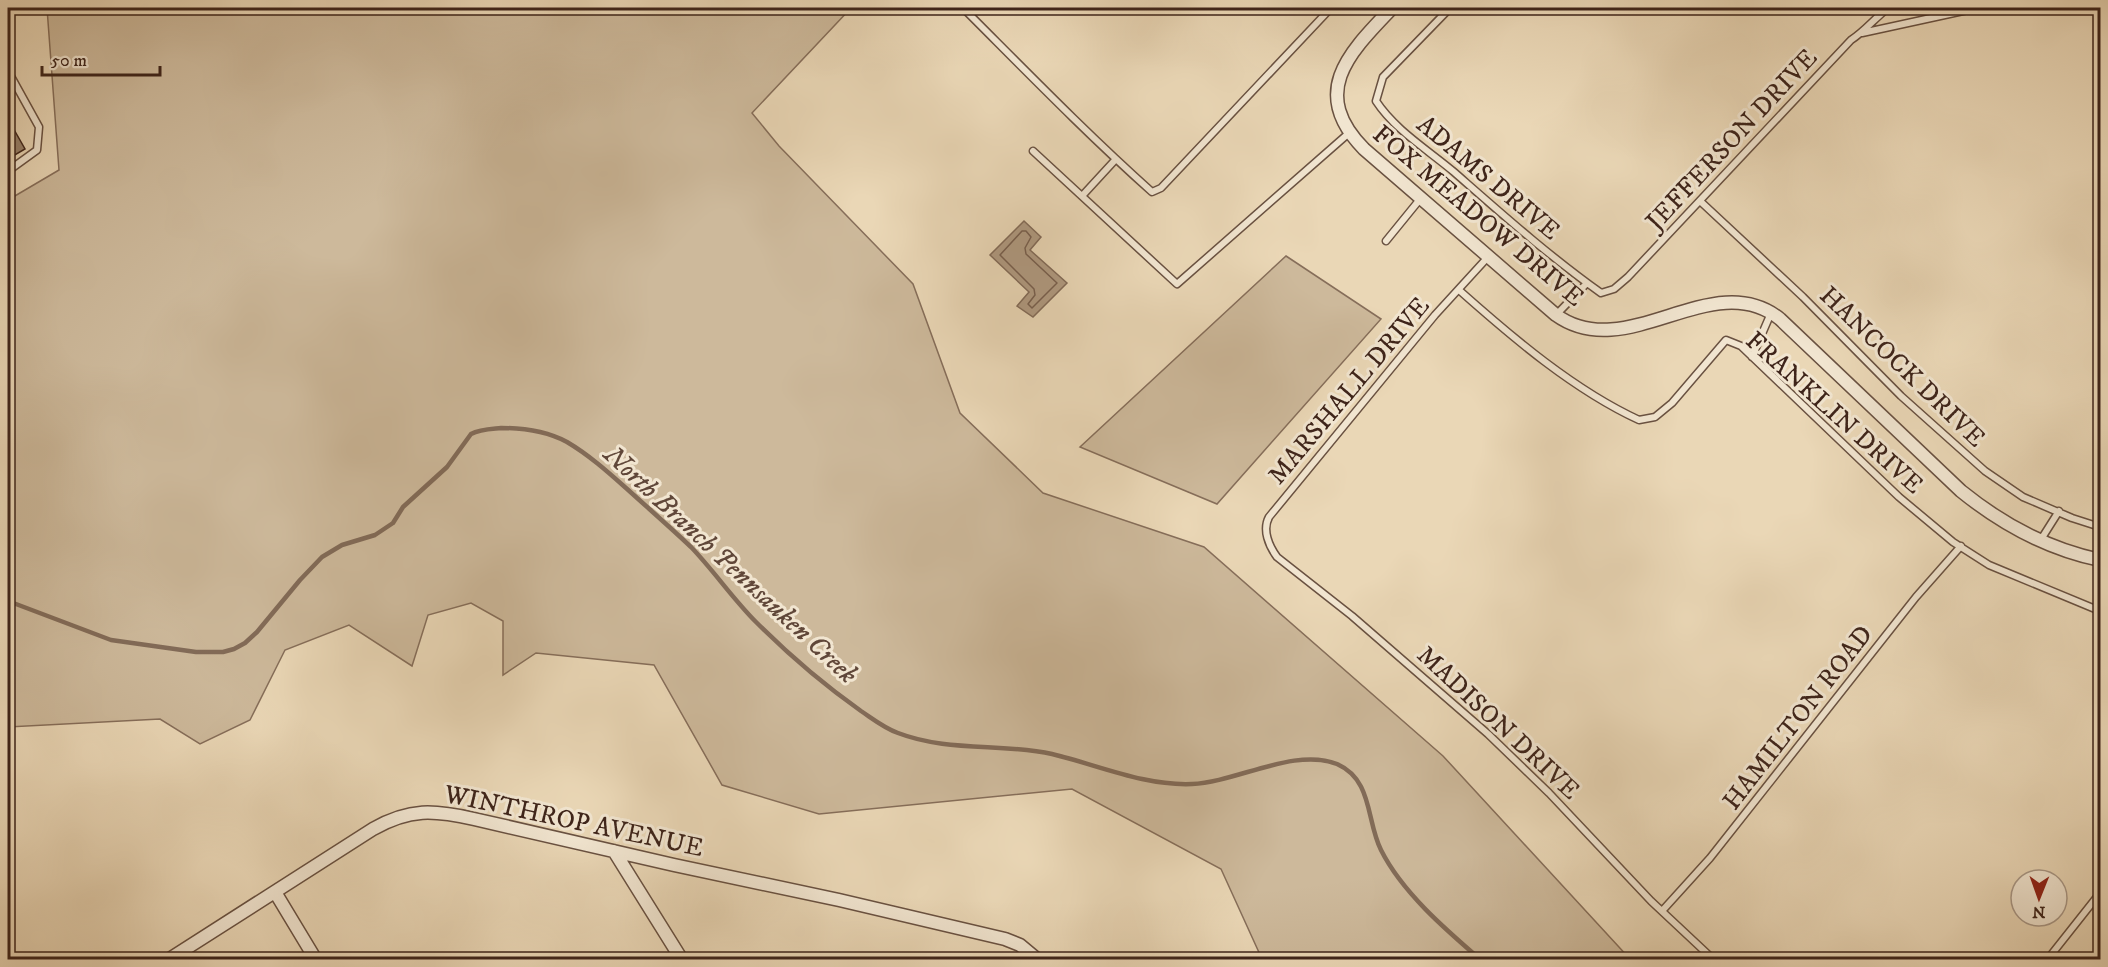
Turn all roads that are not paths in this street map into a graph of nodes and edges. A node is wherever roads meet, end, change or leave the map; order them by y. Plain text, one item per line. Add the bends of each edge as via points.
1 (963, 8) edge
2 (1331, 8) edge
3 (1392, 8) edge
4 (1450, 8) edge
5 (1888, 8) edge
6 (1937, 8) edge
7 (1977, 8) edge
8 (1940, 15) junction
9 (1861, 33) junction
10 (8, 71) edge
11 (1349, 134) junction
12 (1033, 151) dead end
13 (1116, 159) junction
14 (8, 171) edge
15 (1082, 196) junction
16 (1421, 198) junction
17 (1700, 201) junction
18 (1386, 241) dead end
19 (1488, 257) junction
20 (1587, 283) junction
21 (1459, 290) junction
22 (1601, 293) joint
23 (1771, 313) junction
24 (1556, 315) junction
25 (1752, 357) junction
26 (2059, 511) junction
27 (1269, 517) joint
28 (2100, 527) edge
29 (2040, 542) junction
30 (1961, 546) junction
31 (2100, 560) edge
32 (2100, 611) edge
33 (614, 851) junction
34 (275, 892) junction
35 (2100, 893) edge
36 (1662, 910) junction
37 (168, 960) edge
38 (316, 960) edge
39 (682, 960) edge
40 (1038, 960) edge
41 (1714, 960) edge
42 (2047, 960) edge

1 - 13 lane
2 - 13 lane via 1161,188 1152,192
3 - 11 street, FOX MEADOW DRIVE via 1356,46 1341,74 1338,103
4 - 20 lane, ADAMS DRIVE via 1383,77 1376,100 1405,132
5 - 9 lane, JEFFERSON DRIVE
6 - 8 lane
7 - 8 lane
8 - 9 lane
9 - 17 lane, JEFFERSON DRIVE
10 - 14 lane via 39,127 37,150
11 - 15 lane via 1177,284
11 - 16 street, FOX MEADOW DRIVE
12 - 15 lane
13 - 15 lane
16 - 18 lane
16 - 19 street, FOX MEADOW DRIVE
17 - 22 lane, JEFFERSON DRIVE via 1628,277 1614,290
17 - 26 lane, HANCOCK DRIVE via 1950,441 2023,497
19 - 21 lane
19 - 24 street, FOX MEADOW DRIVE
20 - 22 lane, ADAMS DRIVE
20 - 24 lane
21 - 25 lane, FRANKLIN DRIVE via 1546,362 1640,420 1656,417 1726,340 1741,346
21 - 27 lane, MARSHALL DRIVE
23 - 24 street, FOX MEADOW DRIVE via 1741,302 1721,303 1603,331 1581,328
23 - 25 lane
23 - 29 street, FOX MEADOW DRIVE via 1961,490 1992,516
25 - 30 lane, FRANKLIN DRIVE via 1908,505
26 - 28 lane, HANCOCK DRIVE
26 - 29 lane
27 - 36 lane, MADISON DRIVE via 1268,546 1277,557 1488,734
29 - 31 street, FOX MEADOW DRIVE
30 - 32 lane, FRANKLIN DRIVE via 1989,565
30 - 36 lane, HAMILTON ROAD via 1916,597 1710,858
33 - 34 street, WINTHROP AVENUE via 455,814 420,812 388,820
33 - 39 street
33 - 40 street, WINTHROP AVENUE via 1005,939
34 - 37 street, WINTHROP AVENUE
34 - 38 street
35 - 42 lane
36 - 41 lane, MADISON DRIVE

